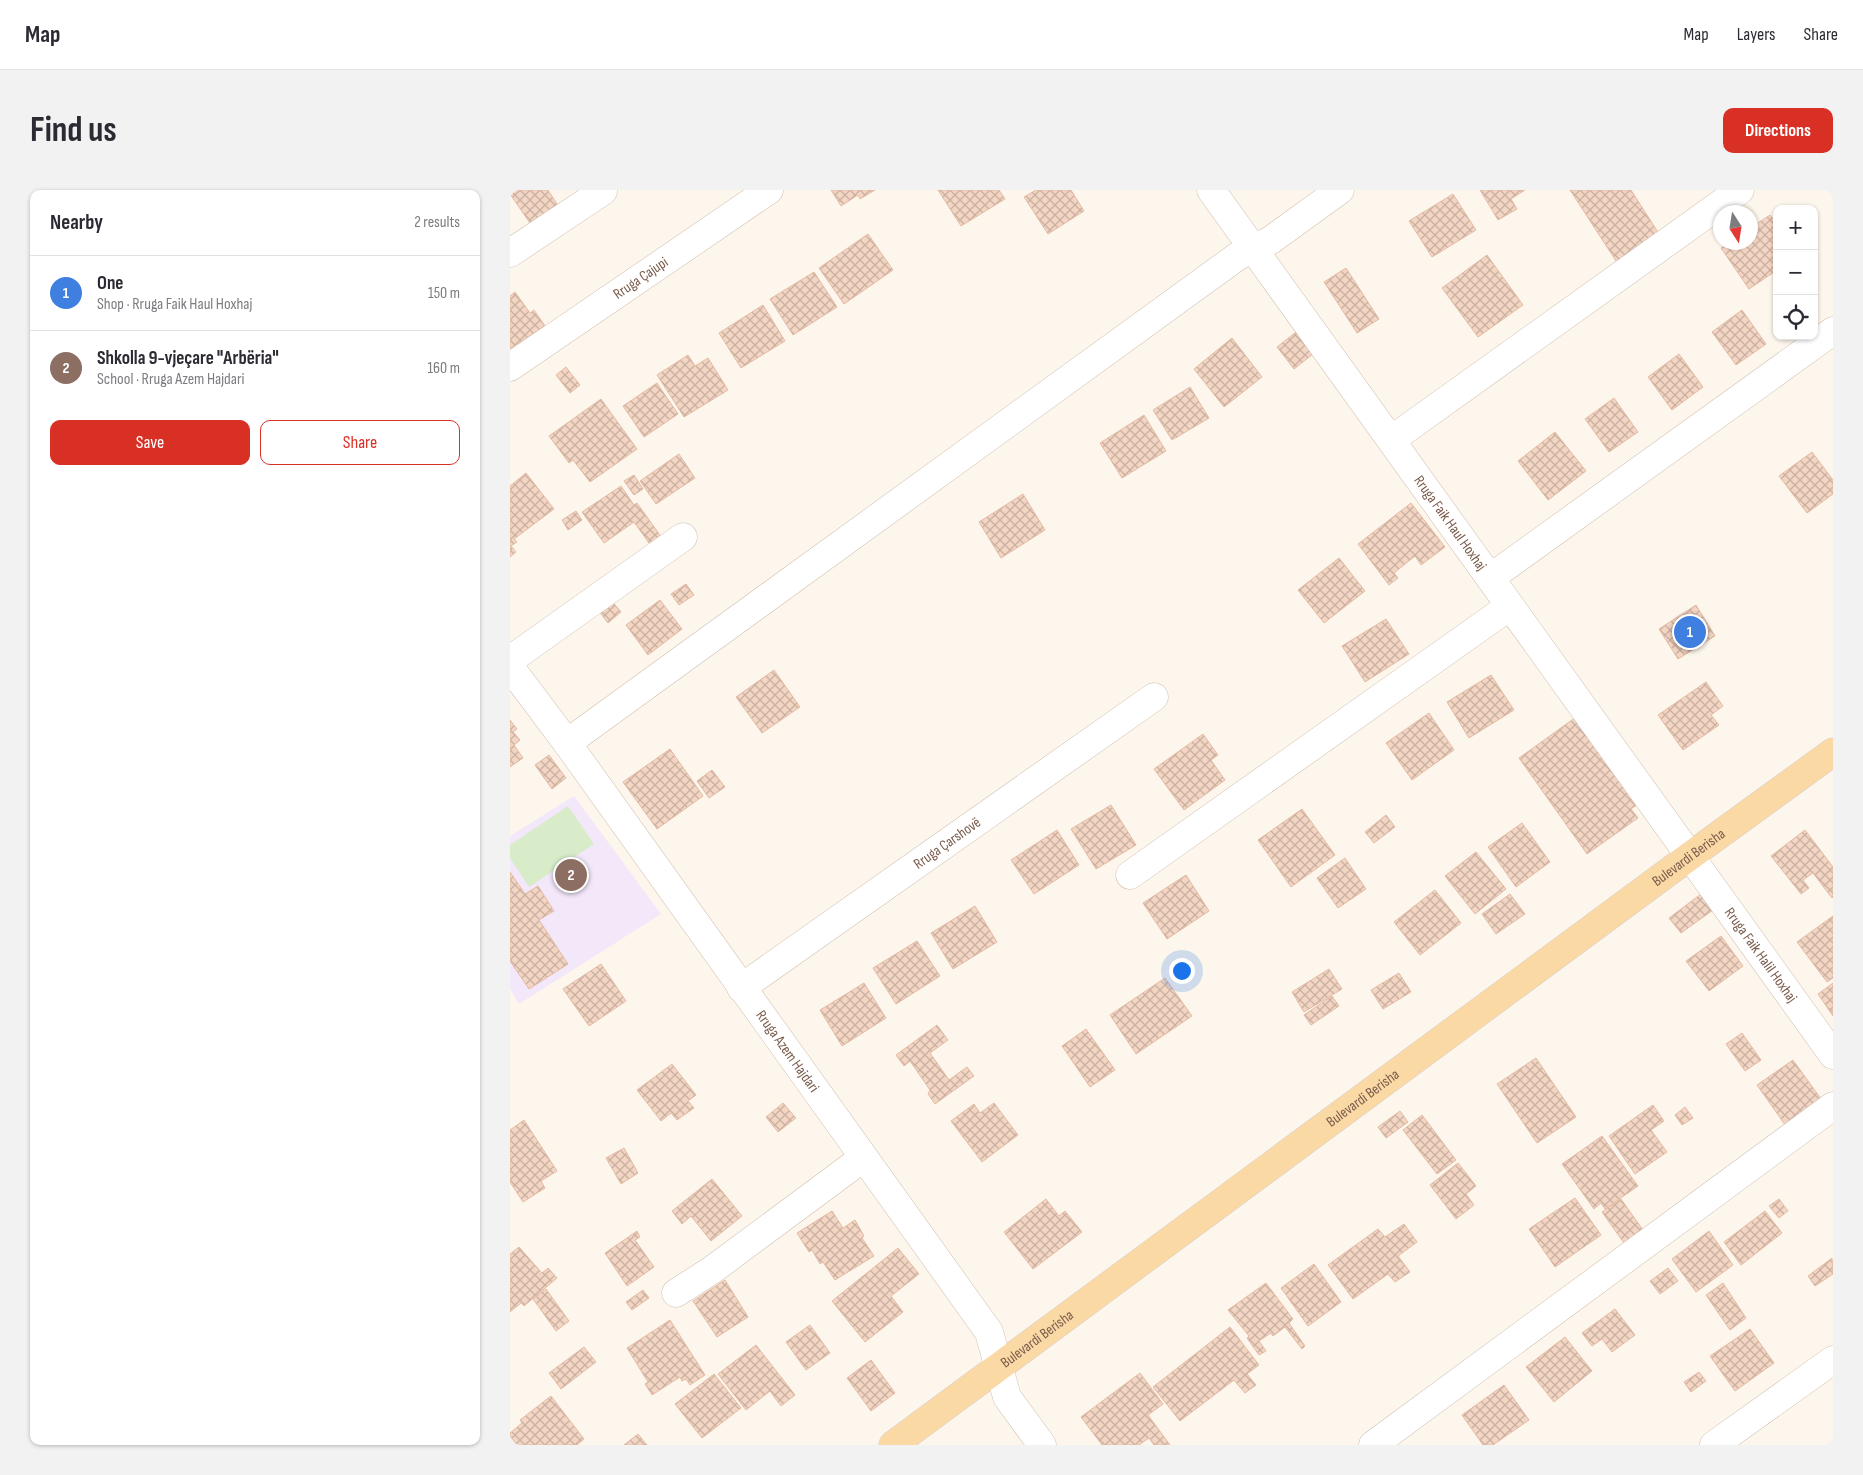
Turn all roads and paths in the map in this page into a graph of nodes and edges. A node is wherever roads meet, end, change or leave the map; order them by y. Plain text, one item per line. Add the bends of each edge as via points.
1 (770, 190) edge
2 (1211, 190) edge
3 (1340, 190) edge
4 (1740, 190) edge
5 (603, 191) edge
6 (1254, 249) junction
7 (510, 253) edge
8 (1833, 331) edge
9 (510, 367) edge
10 (1390, 440) junction
11 (683, 537) dead end
12 (1490, 578) junction
13 (1510, 606) junction
14 (510, 660) edge
15 (510, 667) edge
16 (1154, 697) dead end
17 (567, 743) junction
18 (1833, 752) edge
19 (1690, 856) junction
20 (1130, 875) dead end
21 (741, 988) junction
22 (1831, 1048) edge
23 (1833, 1106) edge
24 (863, 1158) junction
25 (676, 1293) dead end
26 (1833, 1360) edge
27 (998, 1367) junction
28 (893, 1445) edge
29 (1042, 1445) edge
30 (1373, 1445) edge
31 (1714, 1445) edge

1 - 9 street, Rruga Çajupi
2 - 6 street, Rruga Faik Haul Hoxhaj
3 - 6 street
4 - 10 street
5 - 7 street
6 - 10 street, Rruga Faik Haul Hoxhaj
6 - 17 street via 1238,256
8 - 12 street
10 - 12 street, Rruga Faik Haul Hoxhaj
11 - 14 street
12 - 13 street, Rruga Faik Haul Hoxhaj
13 - 19 street, Rruga Faik Haul Hoxhaj
13 - 20 street
15 - 17 street, Rruga Azem Hajdari
16 - 21 street, Rruga Çarshovë
17 - 21 street, Rruga Azem Hajdari
18 - 19 main road, Bulevardi Berisha
19 - 22 street, Rruga Faik Halil Hoxhaj
19 - 27 main road, Bulevardi Berisha
21 - 24 street, Rruga Azem Hajdari
23 - 30 street
24 - 25 street
24 - 27 street, Rruga Azem Hajdari via 989,1332
26 - 31 street
27 - 28 main road, Bulevardi Berisha
27 - 29 street, Rruga Azem Hajdari via 1007,1397

